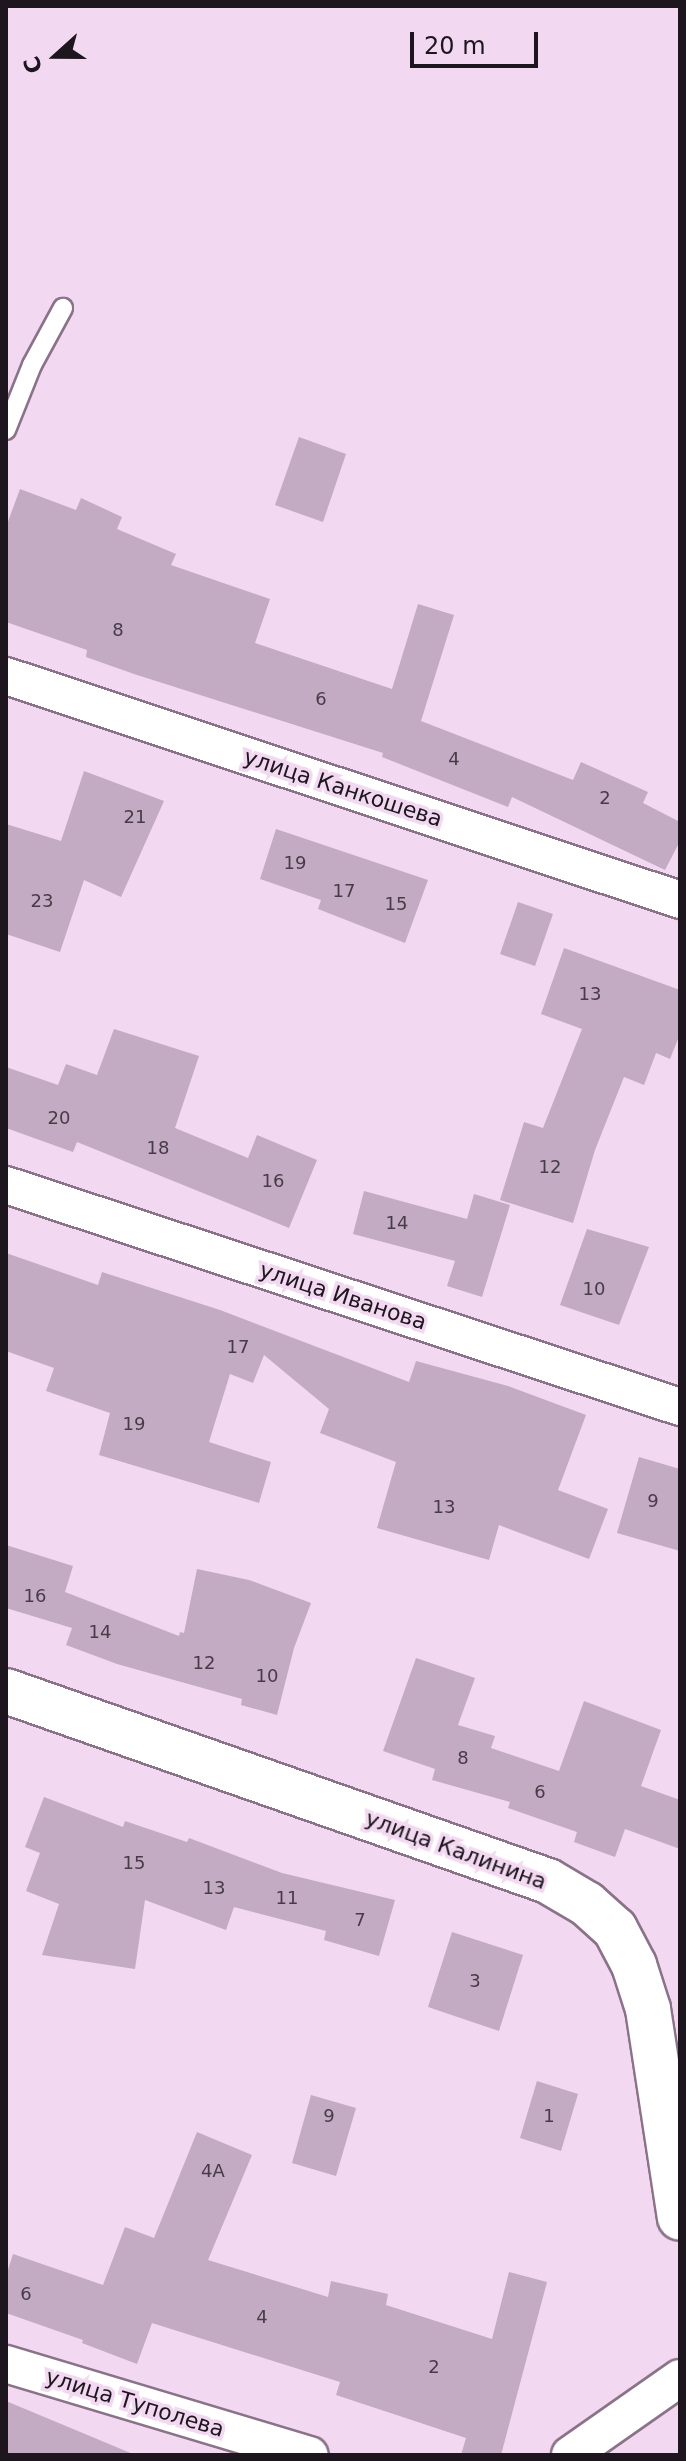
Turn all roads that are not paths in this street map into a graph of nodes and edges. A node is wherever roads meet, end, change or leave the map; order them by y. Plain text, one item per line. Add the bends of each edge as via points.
1 (63, 308) dead end
2 (6, 430) edge
3 (6, 676) edge
4 (680, 900) edge
5 (6, 1185) edge
6 (680, 1407) edge
7 (6, 1691) edge
8 (680, 2218) edge
9 (6, 2364) edge
10 (680, 2378) edge
11 (310, 2455) edge
12 (570, 2455) edge

1 - 2 lane
3 - 4 street, улица Канкошева
5 - 6 street, улица Иванова
7 - 8 street, улица Калинина via 548,1881 587,1904 615,1929 648,2009
9 - 11 street, улица Туполева
10 - 12 street

